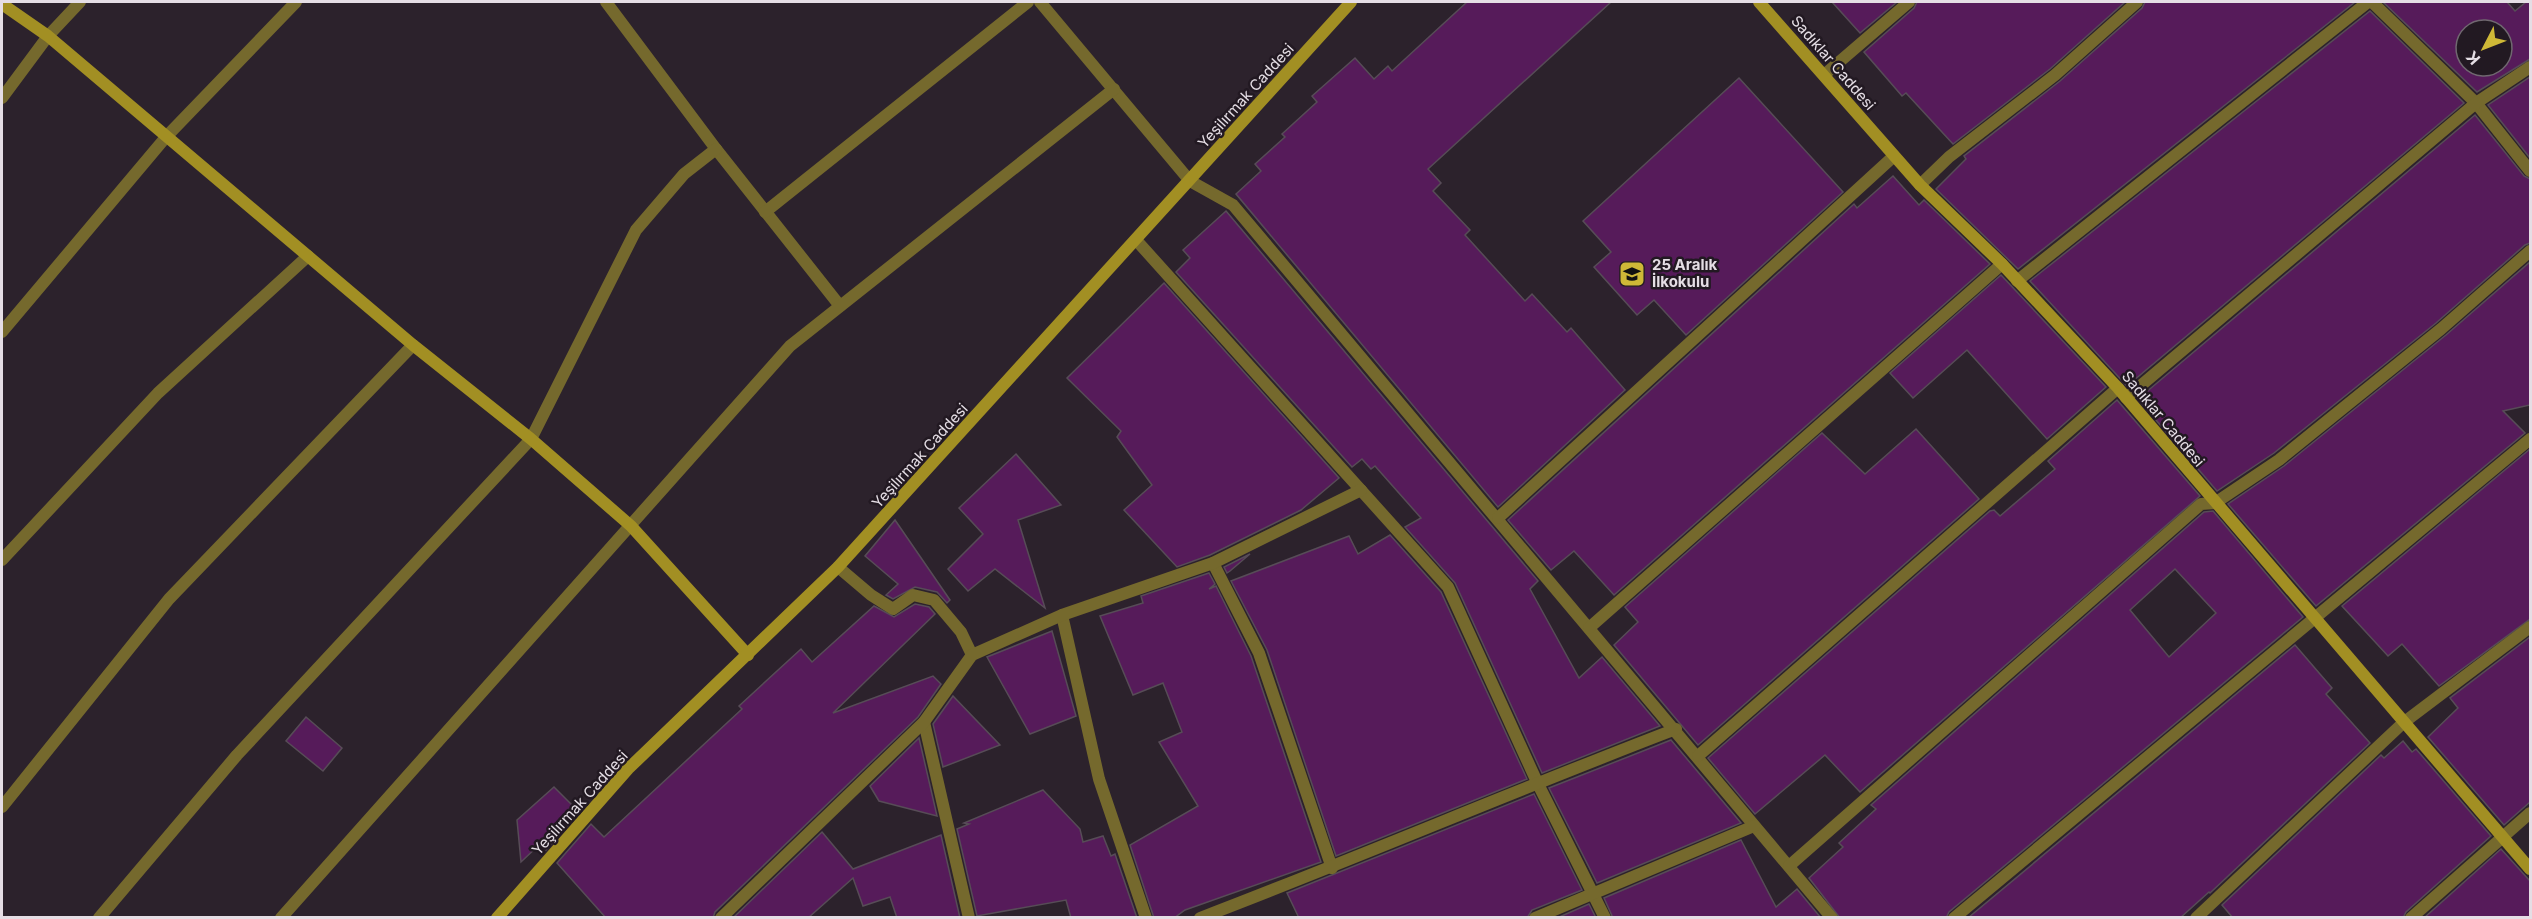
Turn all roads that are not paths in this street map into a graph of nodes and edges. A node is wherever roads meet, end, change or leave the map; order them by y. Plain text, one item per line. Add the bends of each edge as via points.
1 (80, 2) edge
2 (296, 2) edge
3 (606, 2) edge
4 (1028, 2) edge
5 (1040, 2) edge
6 (1351, 2) edge
7 (1759, 2) edge
8 (1909, 2) edge
9 (2137, 2) edge
10 (2370, 2) edge
11 (2, 4) edge
12 (48, 36) junction
13 (2530, 67) edge
14 (1824, 75) junction
15 (1114, 89) junction
16 (2, 98) edge
17 (2476, 103) junction
18 (166, 137) junction
19 (716, 149) junction
20 (1894, 156) junction
21 (2530, 171) edge
22 (1190, 181) junction
23 (1920, 185) junction
24 (765, 212) junction
25 (1137, 241) junction
26 (2530, 251) edge
27 (308, 256) junction
28 (2002, 264) junction
29 (2017, 281) junction
30 (840, 306) junction
31 (2, 332) edge
32 (413, 345) junction
33 (2118, 388) junction
34 (2126, 398) junction
35 (531, 439) junction
36 (2530, 439) edge
37 (1360, 490) junction
38 (2215, 503) junction
39 (1498, 518) junction
40 (630, 526) junction
41 (2, 560) edge
42 (1213, 563) junction
43 (838, 567) junction
44 (1062, 615) junction
45 (2314, 620) junction
46 (2530, 627) edge
47 (1589, 628) junction
48 (748, 655) junction
49 (972, 655) junction
50 (924, 722) junction
51 (2403, 723) junction
52 (1676, 729) junction
53 (1698, 756) junction
54 (1537, 782) junction
55 (2, 807) edge
56 (2530, 813) edge
57 (1754, 826) junction
58 (2501, 837) junction
59 (1789, 866) junction
60 (1332, 868) junction
61 (2530, 869) edge
62 (1593, 891) junction
63 (1224, 913) edge
64 (99, 918) edge
65 (281, 918) edge
66 (497, 918) edge
67 (721, 918) edge
68 (969, 918) edge
69 (1146, 918) edge
70 (1200, 918) edge
71 (1535, 918) edge
72 (1605, 918) edge
73 (1832, 918) edge
74 (1954, 918) edge
75 (2196, 918) edge
76 (2411, 918) edge

1 - 12 street
2 - 18 street
3 - 19 street
4 - 24 street
5 - 15 street
6 - 22 street, Yeşilırmak Caddesi
7 - 14 street, Sadıklar Caddesi
8 - 14 street
9 - 23 street
10 - 17 street
10 - 29 street
11 - 12 street
12 - 16 street
12 - 18 street
13 - 17 street
14 - 20 street, Sadıklar Caddesi
15 - 22 street
15 - 30 street
17 - 21 street
17 - 34 street
18 - 27 street
18 - 31 street
19 - 24 street
19 - 35 street via 684,174 636,230
20 - 23 street, Sadıklar Caddesi
20 - 39 street
22 - 25 street, Yeşilırmak Caddesi
22 - 39 street via 1233,205
23 - 28 street, Sadıklar Caddesi
24 - 30 street
25 - 37 street
25 - 43 street, Yeşilırmak Caddesi
26 - 38 street via 2279,460
27 - 32 street
27 - 41 street via 158,393
28 - 29 street, Sadıklar Caddesi
28 - 47 street
29 - 33 street, Sadıklar Caddesi
30 - 40 street via 790,346
32 - 35 street
32 - 55 street via 169,599
33 - 34 street, Sadıklar Caddesi
33 - 53 street
34 - 38 street, Sadıklar Caddesi
35 - 40 street
35 - 64 street via 237,755
36 - 45 street
37 - 42 street
37 - 54 street via 1448,587
38 - 45 street, Sadıklar Caddesi
38 - 59 street via 2201,504
39 - 47 street
40 - 48 street
40 - 65 street
42 - 44 street
42 - 60 street via 1259,653
43 - 48 street, Yeşilırmak Caddesi
43 - 49 street via 893,609 913,595 934,600 961,632
44 - 49 street
44 - 69 street via 1099,779
45 - 51 street, Sadıklar Caddesi
45 - 74 street
46 - 51 street
47 - 52 street
48 - 66 street, Yeşilırmak Caddesi via 628,769
49 - 50 street
50 - 67 street
50 - 68 street
51 - 58 street, Sadıklar Caddesi
51 - 75 street
52 - 53 street
52 - 54 street
53 - 57 street
54 - 60 street
54 - 62 street
56 - 58 street
57 - 59 street
57 - 62 street
58 - 61 street, Sadıklar Caddesi
58 - 76 street
59 - 73 street
60 - 63 street
62 - 71 street
62 - 72 street
63 - 70 street

